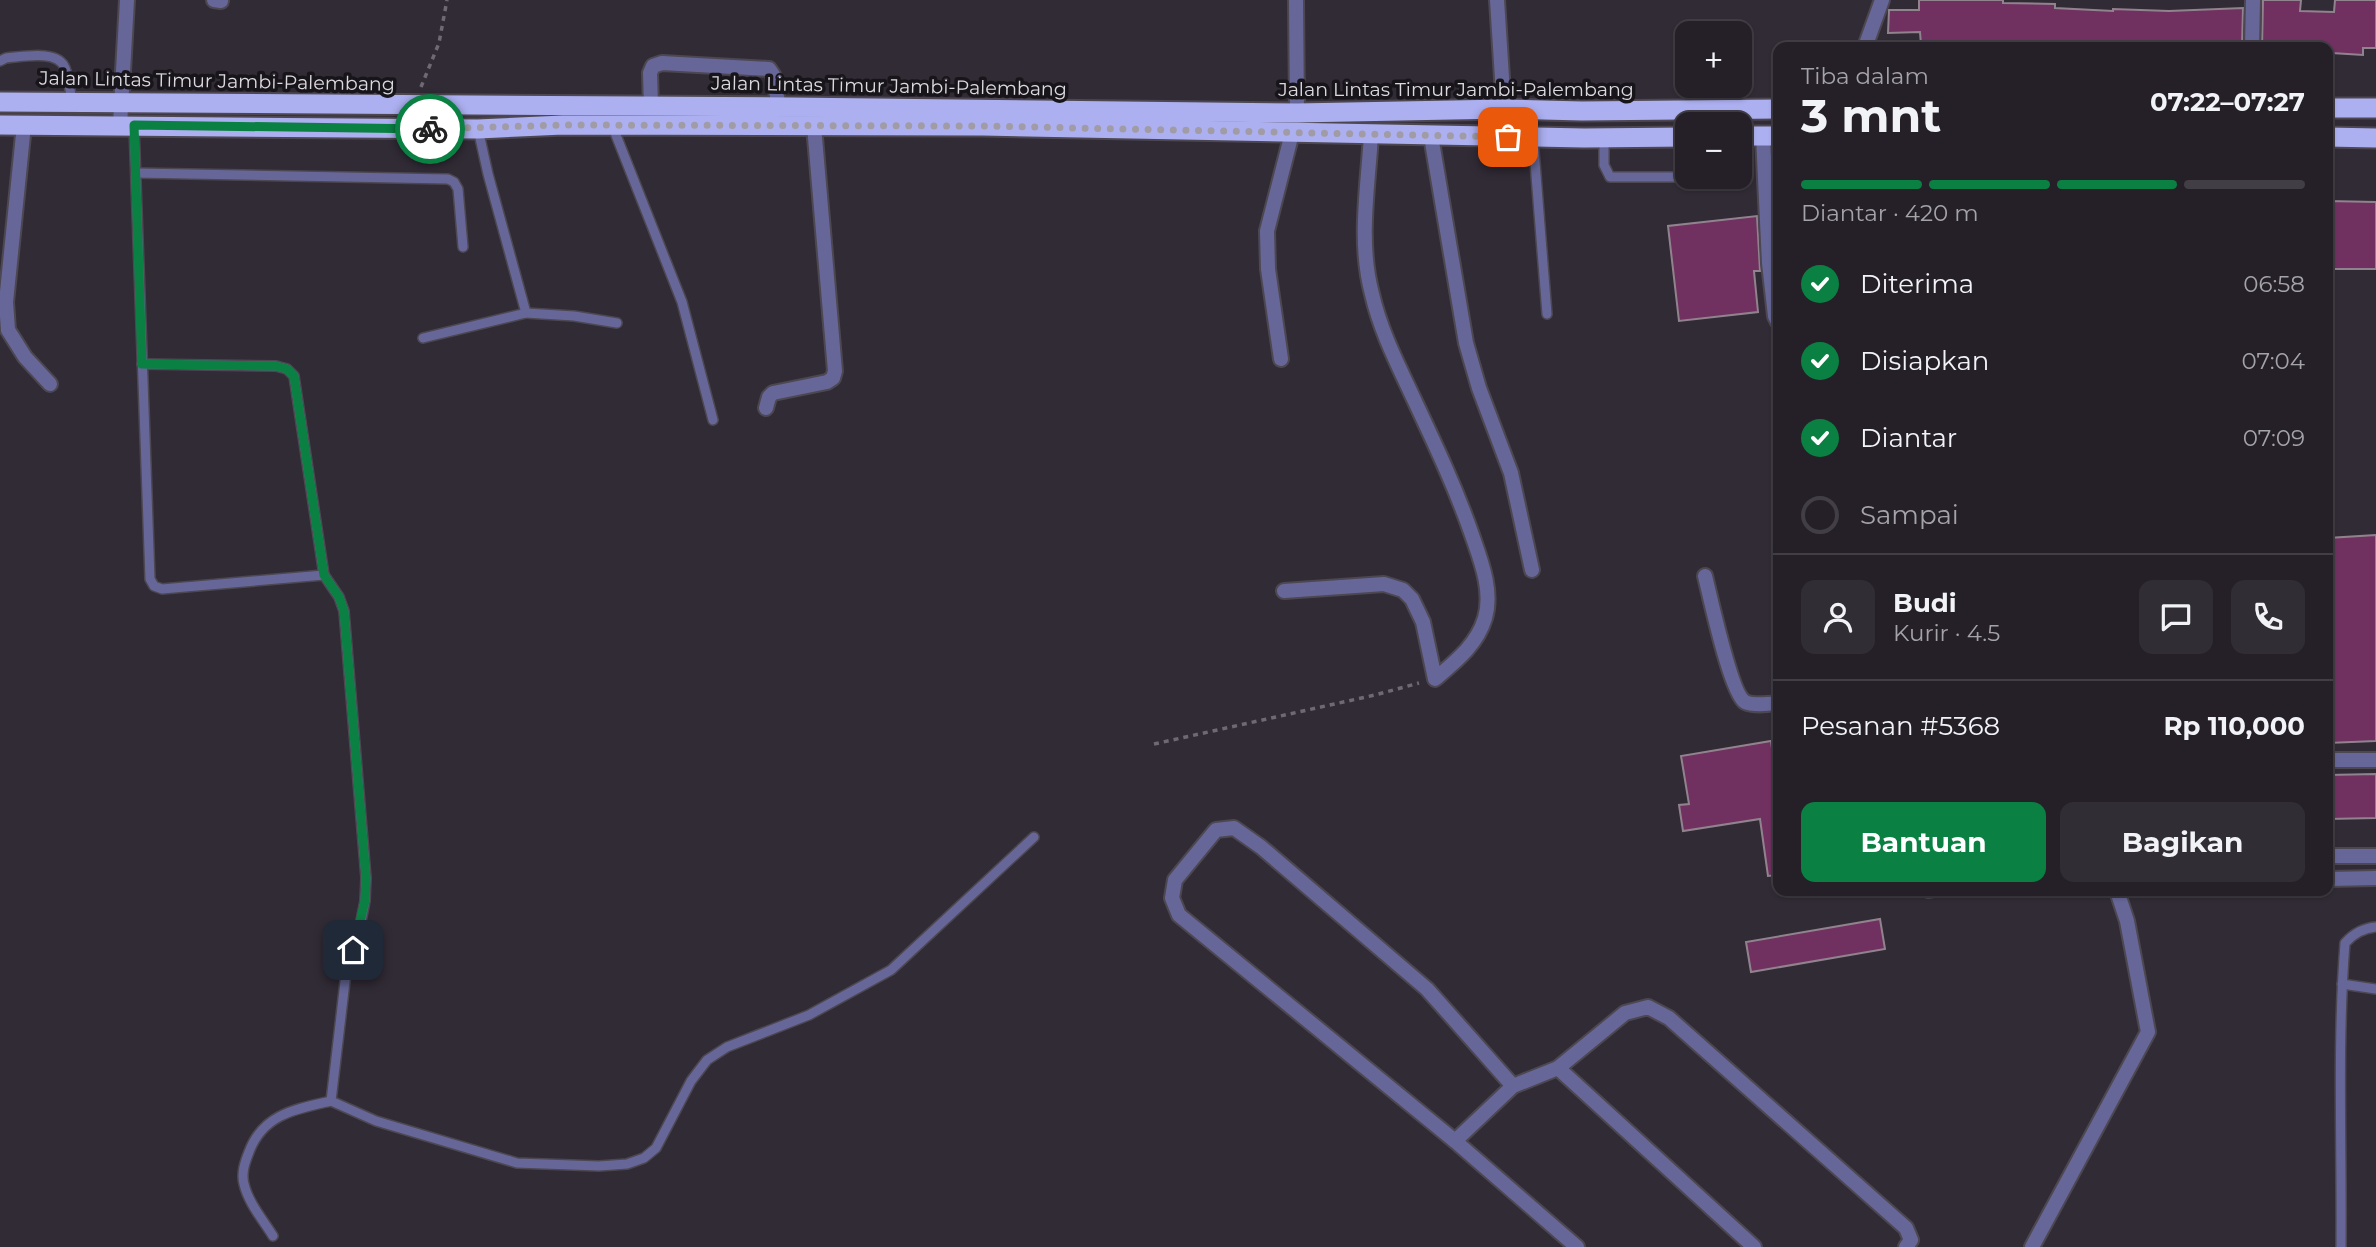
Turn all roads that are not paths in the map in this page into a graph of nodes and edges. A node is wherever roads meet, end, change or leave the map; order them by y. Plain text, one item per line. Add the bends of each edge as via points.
1 (127, 0) edge
2 (1296, 0) edge
3 (1497, 0) edge
4 (1882, 0) edge
5 (2253, 0) edge
6 (1867, 42) edge
7 (2252, 42) edge
8 (0, 61) edge
9 (0, 102) edge
10 (72, 102) junction
11 (121, 102) junction
12 (651, 106) junction
13 (779, 107) junction
14 (2333, 108) edge
15 (2376, 108) edge
16 (1504, 109) junction
17 (1773, 109) edge
18 (1642, 111) junction
19 (1297, 113) junction
20 (0, 125) edge
21 (24, 125) junction
22 (127, 125) junction
23 (612, 125) junction
24 (814, 126) junction
25 (478, 129) junction
26 (1292, 133) junction
27 (1371, 135) junction
28 (1431, 136) junction
29 (1752, 136) edge
30 (1771, 136) edge
31 (1533, 137) junction
32 (1675, 137) edge
33 (2333, 137) edge
34 (1604, 138) junction
35 (1642, 138) junction
36 (2376, 138) edge
37 (136, 173) junction
38 (1675, 177) edge
39 (463, 247) dead end
40 (1773, 298) edge
41 (526, 313) junction
42 (1547, 314) dead end
43 (617, 323) dead end
44 (423, 338) dead end
45 (1281, 359) dead end
46 (142, 364) junction
47 (50, 384) dead end
48 (766, 408) dead end
49 (713, 420) dead end
50 (1532, 570) dead end
51 (324, 575) junction
52 (1705, 576) dead end
53 (1284, 591) dead end
54 (1773, 703) edge
55 (2333, 760) edge
56 (2376, 760) edge
57 (1034, 837) dead end
58 (2333, 856) edge
59 (2376, 856) edge
60 (2333, 878) edge
61 (2376, 878) edge
62 (2119, 896) edge
63 (2376, 927) edge
64 (2342, 984) junction
65 (2376, 989) edge
66 (1558, 1068) junction
67 (1513, 1086) junction
68 (331, 1101) junction
69 (1455, 1141) junction
70 (273, 1236) dead end
71 (1577, 1247) edge
72 (1754, 1247) edge
73 (1906, 1247) edge
74 (2032, 1247) edge
75 (2341, 1247) edge

1 - 11 street
2 - 19 street
3 - 16 street
4 - 6 street
5 - 7 street
8 - 10 lane via 60,60
9 - 10 highway, Jalan Lintas Timur Jambi-Palembang
10 - 11 highway, Jalan Lintas Timur Jambi-Palembang
11 - 12 highway, Jalan Lintas Timur Jambi-Palembang
11 - 22 street
12 - 13 highway, Jalan Lintas Timur Jambi-Palembang
12 - 13 street via 650,73 662,63 769,69
13 - 19 highway, Jalan Lintas Timur Jambi-Palembang
14 - 15 highway
16 - 18 highway, Jalan Lintas Timur Jambi-Palembang
16 - 19 highway, Jalan Lintas Timur Jambi-Palembang
17 - 18 highway, Jalan Lintas Timur Jambi-Palembang
18 - 35 highway
20 - 21 highway, Jalan Lintas Timur Jambi-Palembang
21 - 22 highway, Jalan Lintas Timur Jambi-Palembang
21 - 47 street via 6,302 8,330
22 - 25 highway, Jalan Lintas Timur Jambi-Palembang
22 - 37 lane
23 - 24 highway, Jalan Lintas Timur Jambi-Palembang
23 - 25 highway, Jalan Lintas Timur Jambi-Palembang
23 - 49 lane via 682,302
24 - 26 highway, Jalan Lintas Timur Jambi-Palembang
24 - 48 street via 835,371 827,382 773,393
25 - 41 lane
26 - 27 highway, Jalan Lintas Timur Jambi-Palembang
26 - 45 street via 1267,231
27 - 28 highway, Jalan Lintas Timur Jambi-Palembang
27 - 53 street via 1365,218 1371,293 1384,334 1457,491 1484,569 1485,620 1468,650 1435,679 1423,622 1403,590 1384,584
28 - 31 highway, Jalan Lintas Timur Jambi-Palembang
28 - 50 street via 1465,343 1511,473
29 - 30 highway
30 - 40 street via 1769,263
31 - 34 highway, Jalan Lintas Timur Jambi-Palembang
31 - 42 lane
32 - 35 highway, Jalan Lintas Timur Jambi-Palembang
33 - 36 highway
34 - 35 highway, Jalan Lintas Timur Jambi-Palembang
34 - 38 lane via 1604,165 1610,177
37 - 39 lane via 448,179 458,189
37 - 46 lane
41 - 43 lane
41 - 44 lane
46 - 51 lane via 276,366 294,376
46 - 51 lane via 149,565 154,586 162,589
51 - 68 lane via 344,611 366,878 365,901 346,974
52 - 54 street via 1739,697 1748,704
55 - 56 street
57 - 68 lane via 891,971 809,1015 727,1047 707,1060 656,1148 644,1158 598,1166 517,1163 376,1121
58 - 59 street
60 - 61 street
62 - 74 street via 2148,1032
63 - 64 lane via 2353,934 2345,943
64 - 65 lane
64 - 75 lane
66 - 67 street
66 - 72 street
66 - 73 street via 1625,1013 1648,1007 1669,1018 1906,1228 1911,1240
67 - 69 street
67 - 69 street via 1427,989 1261,847 1234,828 1216,830 1175,880 1172,898 1179,915
68 - 70 lane via 289,1111 268,1122 253,1140 243,1167 244,1183
69 - 71 street

